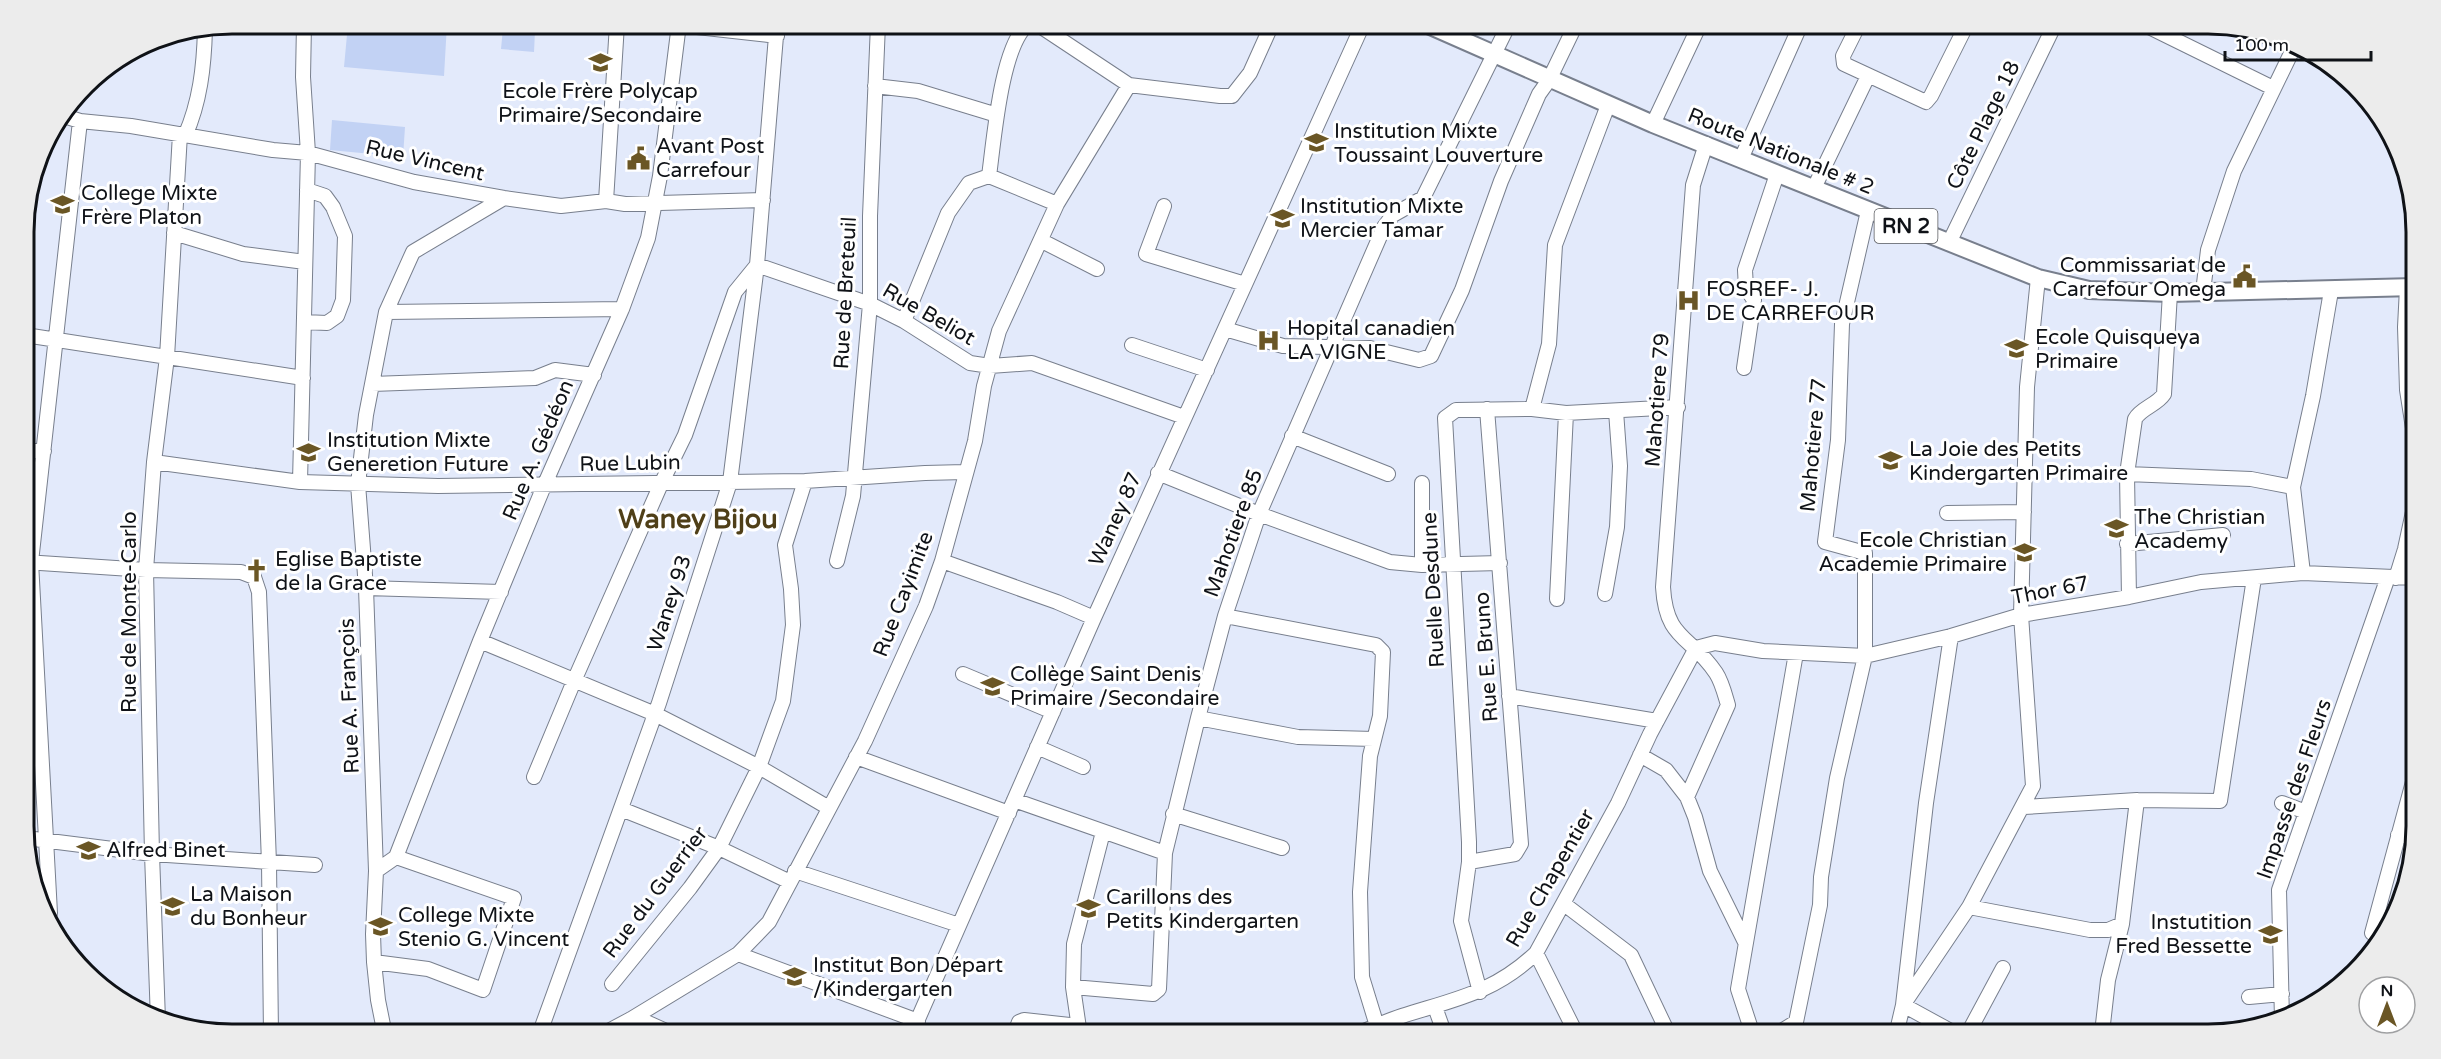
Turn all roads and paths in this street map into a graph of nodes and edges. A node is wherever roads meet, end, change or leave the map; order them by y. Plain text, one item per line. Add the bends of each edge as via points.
1 (304, 34) edge
2 (616, 34) edge
3 (678, 34) edge
4 (777, 34) edge
5 (878, 34) edge
6 (1018, 34) edge
7 (1053, 34) edge
8 (1268, 34) edge
9 (1358, 34) edge
10 (1448, 34) edge
11 (1504, 34) edge
12 (1571, 34) edge
13 (1695, 34) edge
14 (1797, 34) edge
15 (1854, 34) edge
16 (1962, 34) edge
17 (2050, 34) edge
18 (2163, 34) edge
19 (204, 36) edge
20 (2291, 53) edge
21 (1494, 55) junction
22 (1868, 76) junction
23 (1549, 80) junction
24 (1129, 85) junction
25 (875, 86) junction
26 (2273, 88) junction
27 (1608, 105) junction
28 (997, 115) junction
29 (71, 118) edge
30 (80, 121) junction
31 (1653, 124) junction
32 (183, 135) junction
33 (1707, 144) junction
34 (308, 153) junction
35 (1741, 159) junction
36 (1777, 174) junction
37 (989, 176) junction
38 (1814, 188) junction
39 (307, 190) junction
40 (504, 198) junction
41 (763, 200) junction
42 (606, 201) junction
43 (656, 203) junction
44 (1057, 204) junction
45 (1164, 206) dead end
46 (1868, 211) junction
47 (174, 233) junction
48 (1042, 241) junction
49 (1949, 243) junction
50 (306, 262) junction
51 (757, 266) junction
52 (1097, 269) dead end
53 (2038, 278) junction
54 (1245, 284) junction
55 (2406, 288) edge
56 (2331, 291) junction
57 (2203, 292) junction
58 (2170, 293) junction
59 (870, 304) junction
60 (622, 309) junction
61 (386, 312) junction
62 (2406, 320) edge
63 (904, 321) junction
64 (304, 322) junction
65 (1225, 329) junction
66 (35, 337) edge
67 (56, 340) junction
68 (1132, 345) dead end
69 (1332, 348) junction
70 (167, 357) junction
71 (2406, 358) edge
72 (990, 366) junction
73 (1744, 368) dead end
74 (1207, 370) junction
75 (594, 375) junction
76 (303, 378) junction
77 (372, 384) junction
78 (1678, 407) junction
79 (1487, 409) junction
80 (1532, 409) junction
81 (1616, 411) junction
82 (1566, 412) junction
83 (1184, 417) junction
84 (1292, 436) junction
85 (35, 451) edge
86 (44, 451) junction
87 (154, 462) junction
88 (965, 472) junction
89 (1158, 473) junction
90 (1388, 474) dead end
91 (2127, 474) junction
92 (855, 478) junction
93 (805, 480) junction
94 (300, 482) junction
95 (730, 482) junction
96 (1422, 483) dead end
97 (358, 484) junction
98 (661, 484) junction
99 (544, 486) junction
100 (2293, 487) junction
101 (2024, 512) junction
102 (1947, 513) dead end
103 (1259, 514) junction
104 (35, 517) edge
105 (2223, 535) dead end
106 (2127, 544) junction
107 (2406, 544) edge
108 (837, 561) dead end
109 (942, 561) junction
110 (34, 562) edge
111 (1500, 563) junction
112 (1452, 564) junction
113 (1422, 565) junction
114 (146, 570) junction
115 (2303, 573) junction
116 (2254, 578) junction
117 (2392, 578) junction
118 (2406, 578) edge
119 (366, 588) junction
120 (501, 592) junction
121 (1605, 594) dead end
122 (2129, 597) junction
123 (1557, 599) dead end
124 (2021, 615) junction
125 (1225, 616) junction
126 (1094, 618) junction
127 (1951, 636) junction
128 (480, 640) junction
129 (1696, 648) junction
130 (1796, 653) junction
131 (1864, 656) junction
132 (34, 659) edge
133 (963, 674) dead end
134 (574, 681) junction
135 (1509, 696) junction
136 (1053, 712) junction
137 (655, 714) junction
138 (1198, 718) junction
139 (1657, 722) junction
140 (1374, 739) junction
141 (1037, 747) junction
142 (1640, 755) junction
143 (856, 757) junction
144 (759, 767) junction
145 (1083, 767) dead end
146 (534, 777) dead end
147 (1687, 797) junction
148 (2137, 800) junction
149 (2282, 803) dead end
150 (1012, 807) junction
151 (2024, 807) junction
152 (829, 808) junction
153 (621, 809) junction
154 (2306, 812) junction
155 (2406, 813) edge
156 (1173, 814) junction
157 (1103, 832) junction
158 (2398, 835) junction
159 (2406, 836) edge
160 (35, 839) edge
161 (46, 841) junction
162 (718, 848) junction
163 (1282, 848) dead end
164 (1165, 853) junction
165 (152, 854) junction
166 (396, 857) junction
167 (1469, 862) junction
168 (268, 863) junction
169 (315, 866) dead end
170 (376, 871) junction
171 (792, 877) junction
172 (49, 900) edge
173 (1564, 904) junction
174 (1969, 907) junction
175 (2122, 924) junction
176 (959, 925) junction
177 (2372, 933) dead end
178 (1745, 942) junction
179 (1536, 953) junction
180 (738, 954) junction
181 (374, 962) junction
182 (2003, 968) dead end
183 (612, 984) dead end
184 (1073, 987) junction
185 (1480, 992) junction
186 (2282, 994) junction
187 (2249, 997) dead end
188 (1903, 1005) junction
189 (1435, 1007) junction
190 (158, 1009) edge
191 (2282, 1010) edge
192 (631, 1019) junction
193 (918, 1022) joint
194 (271, 1024) edge
195 (383, 1024) edge
196 (543, 1024) edge
197 (622, 1024) edge
198 (650, 1024) edge
199 (1018, 1024) edge
200 (1044, 1024) edge
201 (1078, 1024) edge
202 (1376, 1024) edge
203 (1382, 1024) edge
204 (1441, 1024) edge
205 (1572, 1024) edge
206 (1664, 1024) edge
207 (1749, 1024) edge
208 (1793, 1024) edge
209 (1899, 1024) edge
210 (1938, 1024) edge
211 (1973, 1024) edge
212 (2103, 1024) dead end

1 - 34 street
2 - 42 street
3 - 43 street, Rue A. Gédéon
4 - 41 street, Waney 93
5 - 25 street, Rue de Breteuil
6 - 28 street
7 - 24 street
8 - 24 street via 1250,73 1232,96
9 - 54 street, Waney 87
10 - 21 main road, Route Nationale # 2 / RN 2
11 - 21 street, Mahotiere 85
12 - 23 street
13 - 31 street
14 - 35 street
15 - 22 street via 1843,60
16 - 22 street via 1926,102
17 - 49 street, Côte Plage 18
18 - 26 street
19 - 32 street, Rue de Monte-Carlo via 195,113
20 - 26 street
21 - 23 main road, Route Nationale # 2 / RN 2
21 - 69 street, Mahotiere 85 via 1423,198 1393,215 1384,227
22 - 38 street
23 - 27 main road, Route Nationale # 2 / RN 2
23 - 69 street via 1539,94 1501,181 1462,290 1431,356 1419,360 1382,349
24 - 44 street, Rue Cayimite
25 - 28 street via 918,91
25 - 59 street, Rue de Breteuil
26 - 57 street via 2234,171 2208,250
27 - 31 main road, Route Nationale # 2 / RN 2
27 - 80 street via 1555,245 1549,344
28 - 37 street
29 - 30 street, Rue Vincent
30 - 32 street, Rue Vincent
30 - 67 street
31 - 33 main road, Route Nationale # 2 / RN 2
32 - 34 street, Rue Vincent
32 - 47 street, Rue de Monte-Carlo
33 - 35 main road, Route Nationale # 2 / RN 2
33 - 78 street, Mahotiere 79 via 1693,185
34 - 39 street
34 - 40 street, Rue Vincent via 414,182
35 - 36 main road, Route Nationale # 2 / RN 2
36 - 38 main road, Route Nationale # 2 / RN 2
36 - 73 street via 1745,270 1746,288 1754,300
37 - 44 street
37 - 63 street via 969,183 948,213
38 - 46 main road, Route Nationale # 2 / RN 2
39 - 50 street
39 - 64 street via 325,196 345,236 343,300 337,316 327,323
40 - 42 street, Rue Vincent via 561,206
40 - 61 street, Rue A. François via 413,252
41 - 43 street, Rue Vincent
41 - 51 street, Waney 93
42 - 43 street, Rue Vincent
43 - 60 street, Rue A. Gédéon via 648,238
44 - 48 street, Rue Cayimite
45 - 54 street via 1146,254
46 - 49 main road, Route Nationale # 2 / RN 2
46 - 131 street, Mahotiere 77 via 1842,324 1838,440 1825,542 1865,553
47 - 50 street via 243,254
47 - 70 street, Rue de Monte-Carlo
48 - 52 street
48 - 72 street, Rue Cayimite via 999,332
49 - 53 main road, Route Nationale # 2 / RN 2
50 - 64 street
51 - 59 street, Rue Beliot
51 - 95 street, Waney 93
51 - 98 street via 735,292 686,435
53 - 58 main road, Route Nationale # 2 / RN 2 via 2089,290
53 - 101 street via 2027,387
54 - 65 street, Waney 87
55 - 56 main road, Route Nationale # 2 / RN 2
56 - 57 main road, Route Nationale # 2 / RN 2
56 - 100 street
57 - 58 main road, Route Nationale # 2 / RN 2
58 - 91 street via 2164,394 2137,414
59 - 63 street, Rue Beliot
59 - 92 street, Rue de Breteuil
60 - 61 street
60 - 75 street, Rue A. Gédéon
61 - 77 street, Rue A. François
62 - 71 street
63 - 72 street, Rue Beliot via 970,363
64 - 76 street
65 - 69 street via 1283,346
65 - 74 street, Waney 87
66 - 67 street
67 - 70 street
67 - 86 street
68 - 74 street
69 - 84 street, Mahotiere 85
70 - 76 street
70 - 87 street, Rue de Monte-Carlo
72 - 83 street, Rue Beliot via 1032,363
72 - 88 street, Rue Cayimite
74 - 83 street, Waney 87
75 - 77 street via 555,370 536,378
75 - 99 street, Rue A. Gédéon
76 - 94 street
77 - 97 street, Rue A. François
78 - 81 street, Ruelle Desdune
78 - 129 street, Mahotiere 79 via 1664,606 1678,634
79 - 80 street, Ruelle Desdune
79 - 111 street, Rue E. Bruno
79 - 112 street, Ruelle Desdune via 1456,410 1445,418
80 - 82 street, Ruelle Desdune
81 - 82 street, Ruelle Desdune
81 - 121 street via 1620,465 1617,527
82 - 123 street
83 - 89 street, Waney 87
84 - 90 street
84 - 103 street, Mahotiere 85
85 - 86 street
86 - 104 street
87 - 94 street, Rue Lubin
87 - 114 street, Rue de Monte-Carlo
88 - 92 street, Rue Lubin
88 - 109 street, Rue Cayimite
89 - 103 street
89 - 126 street, Waney 87
91 - 100 street via 2251,479
91 - 106 street
92 - 93 street, Rue Lubin
92 - 108 street, Rue de Breteuil
93 - 95 street, Rue Lubin
93 - 144 street, Rue du Guerrier via 785,545 793,625 783,701
94 - 97 street, Rue Lubin
95 - 98 street, Rue Lubin
95 - 137 street, Waney 93
96 - 113 street
97 - 99 street, Rue Lubin
97 - 119 street, Rue A. François
98 - 99 street, Rue Lubin
98 - 134 street
99 - 120 street, Rue A. Gédéon
100 - 115 street
101 - 102 street
101 - 124 street
103 - 113 street via 1390,562
103 - 125 street, Mahotiere 85
105 - 106 street
106 - 122 street
107 - 117 street, Impasse des Fleurs
109 - 126 street
109 - 143 street, Rue Cayimite via 926,606
110 - 114 street
111 - 112 street
111 - 135 street, Rue E. Bruno
112 - 113 street
112 - 167 street, Ruelle Desdune
114 - 165 street, Rue de Monte-Carlo
114 - 168 street via 241,572 254,577 258,592
115 - 116 street, Thor 67
115 - 117 street, Thor 67
116 - 122 street, Thor 67 via 2201,582
116 - 148 street via 2220,801
117 - 118 street, Thor 67
117 - 154 street, Impasse des Fleurs
119 - 120 street
119 - 170 street, Rue A. François
120 - 128 street, Rue A. Gédéon
122 - 124 street, Thor 67
124 - 127 street, Thor 67
124 - 151 street via 2033,786
125 - 138 street, Mahotiere 85
125 - 140 street via 1381,648 1380,716
126 - 136 street, Waney 87
127 - 131 street, Thor 67
127 - 188 street via 1926,803
128 - 134 street
128 - 166 street, Rue A. Gédéon
129 - 130 street, Thor 67 via 1715,643
129 - 139 street, Rue Chapentier
129 - 147 street, Mahotiere 79 via 1718,675 1728,705
130 - 131 street, Thor 67
130 - 178 street
131 - 208 street via 1837,778 1820,905 1800,1006
132 - 161 street
133 - 136 street
134 - 137 street
134 - 146 street
135 - 139 street
135 - 167 street, Rue E. Bruno via 1521,844 1515,854
136 - 141 street, Waney 87
137 - 144 street
137 - 153 street, Waney 93
138 - 140 street via 1298,737
138 - 156 street, Mahotiere 85
139 - 142 street, Rue Chapentier
140 - 202 street via 1360,892 1362,977
141 - 145 street
141 - 150 street, Waney 87
142 - 147 street via 1666,770
142 - 173 street, Rue Chapentier
143 - 150 street
143 - 152 street, Rue Cayimite
144 - 152 street
144 - 162 street, Rue du Guerrier
147 - 178 street via 1710,871
148 - 151 street
148 - 175 street
149 - 154 street
150 - 157 street
150 - 176 street, Waney 87
151 - 174 street
152 - 171 street, Rue Cayimite
153 - 162 street
153 - 196 street, Waney 93
154 - 186 street, Impasse des Fleurs via 2279,890
155 - 158 street
156 - 163 street
156 - 164 street, Mahotiere 85
157 - 164 street
157 - 184 street via 1074,944
158 - 159 street
158 - 177 street
160 - 161 street
161 - 165 street
161 - 172 street
162 - 171 street
162 - 183 street, Rue du Guerrier
164 - 184 street, Mahotiere 85 via 1159,989 1153,994
165 - 168 street
165 - 190 street, Rue de Monte-Carlo
166 - 170 street
166 - 181 street via 514,898 483,990 428,969
167 - 185 street, Ruelle Desdune via 1461,921
168 - 169 street
168 - 194 street
170 - 181 street, Rue A. François
171 - 176 street
171 - 180 street, Rue Cayimite via 769,922
173 - 179 street, Rue Chapentier
173 - 206 street via 1631,955
174 - 175 street via 2090,930 2108,930
174 - 188 street
175 - 212 street via 2108,980
176 - 193 street, Waney 87
178 - 207 street via 1738,989
179 - 185 street, Rue Chapentier via 1518,970
179 - 205 street
180 - 192 street, Rue Cayimite
180 - 193 street
181 - 195 street, Rue A. François
182 - 211 street
184 - 201 street
185 - 189 street, Rue Chapentier
186 - 187 street
186 - 191 street, Impasse des Fleurs
188 - 209 street
188 - 210 street
189 - 203 street, Rue Chapentier
189 - 204 street
192 - 197 street, Rue Cayimite
192 - 198 street
199 - 200 street via 1024,1020

